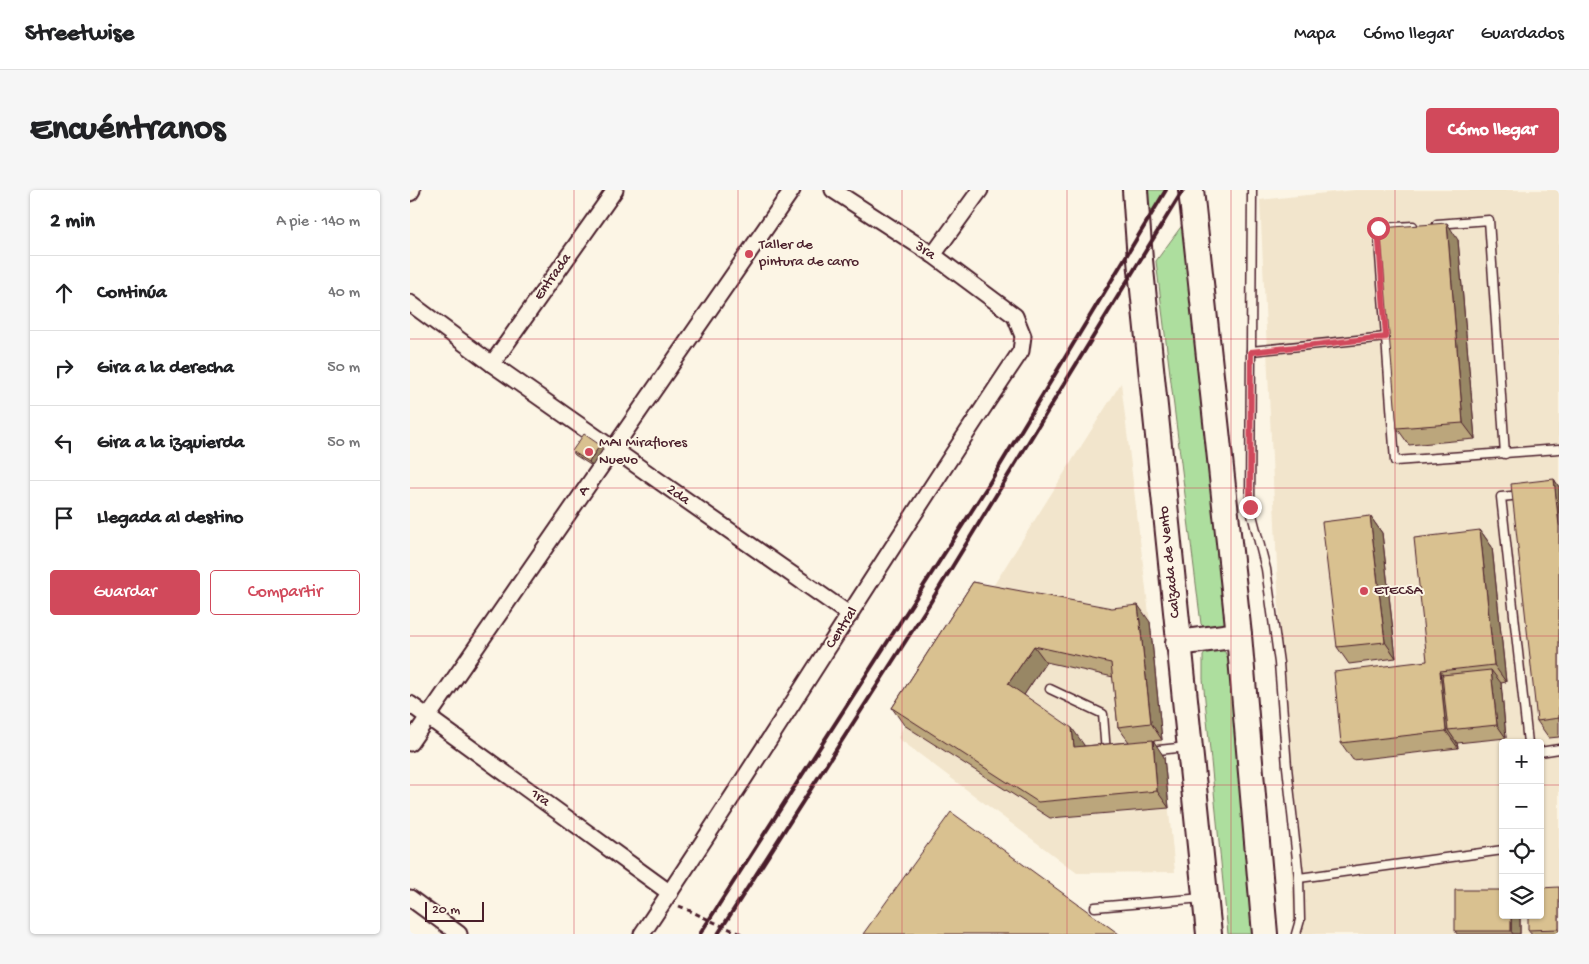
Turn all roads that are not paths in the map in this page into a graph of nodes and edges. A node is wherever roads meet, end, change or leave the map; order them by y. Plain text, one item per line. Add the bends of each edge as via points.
1 (412, 190) edge
2 (615, 190) edge
3 (792, 190) edge
4 (833, 190) edge
5 (980, 190) edge
6 (1135, 190) edge
7 (1191, 190) edge
8 (1252, 190) edge
9 (410, 194) edge
10 (933, 256) junction
11 (410, 303) edge
12 (1015, 316) joint
13 (1386, 337) junction
14 (1251, 352) junction
15 (492, 364) junction
16 (613, 449) junction
17 (1559, 449) edge
18 (1505, 454) junction
19 (1530, 494) edge
20 (850, 615) junction
21 (1239, 635) junction
22 (1178, 643) junction
23 (1050, 689) dead end
24 (410, 704) edge
25 (428, 716) junction
26 (1528, 739) edge
27 (410, 743) edge
28 (1189, 747) junction
29 (1559, 749) edge
30 (1143, 751) edge
31 (1544, 751) edge
32 (1116, 754) edge
33 (1499, 851) edge
34 (1299, 878) junction
35 (667, 897) junction
36 (410, 898) edge
37 (1205, 898) junction
38 (1095, 906) dead end
39 (459, 934) edge
40 (642, 934) edge
41 (1209, 934) edge
42 (1265, 934) edge
43 (1296, 934) edge

1 - 9 street
2 - 15 street, Entrada
3 - 16 street, A
4 - 10 street, 3ra
5 - 10 street
6 - 22 main road, Calzada de Vento
7 - 21 main road
8 - 14 lane
10 - 12 street, 3ra
11 - 15 street, 2da
12 - 20 street, Central via 1023,336 1021,351 950,456
13 - 14 lane
13 - 18 lane via 1394,461
13 - 18 lane via 1378,228 1489,220
14 - 34 lane via 1250,507 1266,569 1279,663
15 - 16 street, 2da
16 - 20 street, 2da
16 - 25 street, A
17 - 18 lane
19 - 26 lane via 1501,497
20 - 35 street, Central
21 - 22 main road
21 - 42 main road
22 - 28 main road, Calzada de Vento
23 - 32 lane via 1103,714 1107,755
24 - 25 street, 1ra
25 - 27 street, A
25 - 35 street, 1ra
28 - 30 lane
28 - 37 main road, Calzada de Vento
29 - 31 lane
33 - 34 lane
34 - 43 lane via 1300,920
35 - 40 street, Central
36 - 39 street
37 - 38 lane
37 - 41 main road, Calzada de Vento

